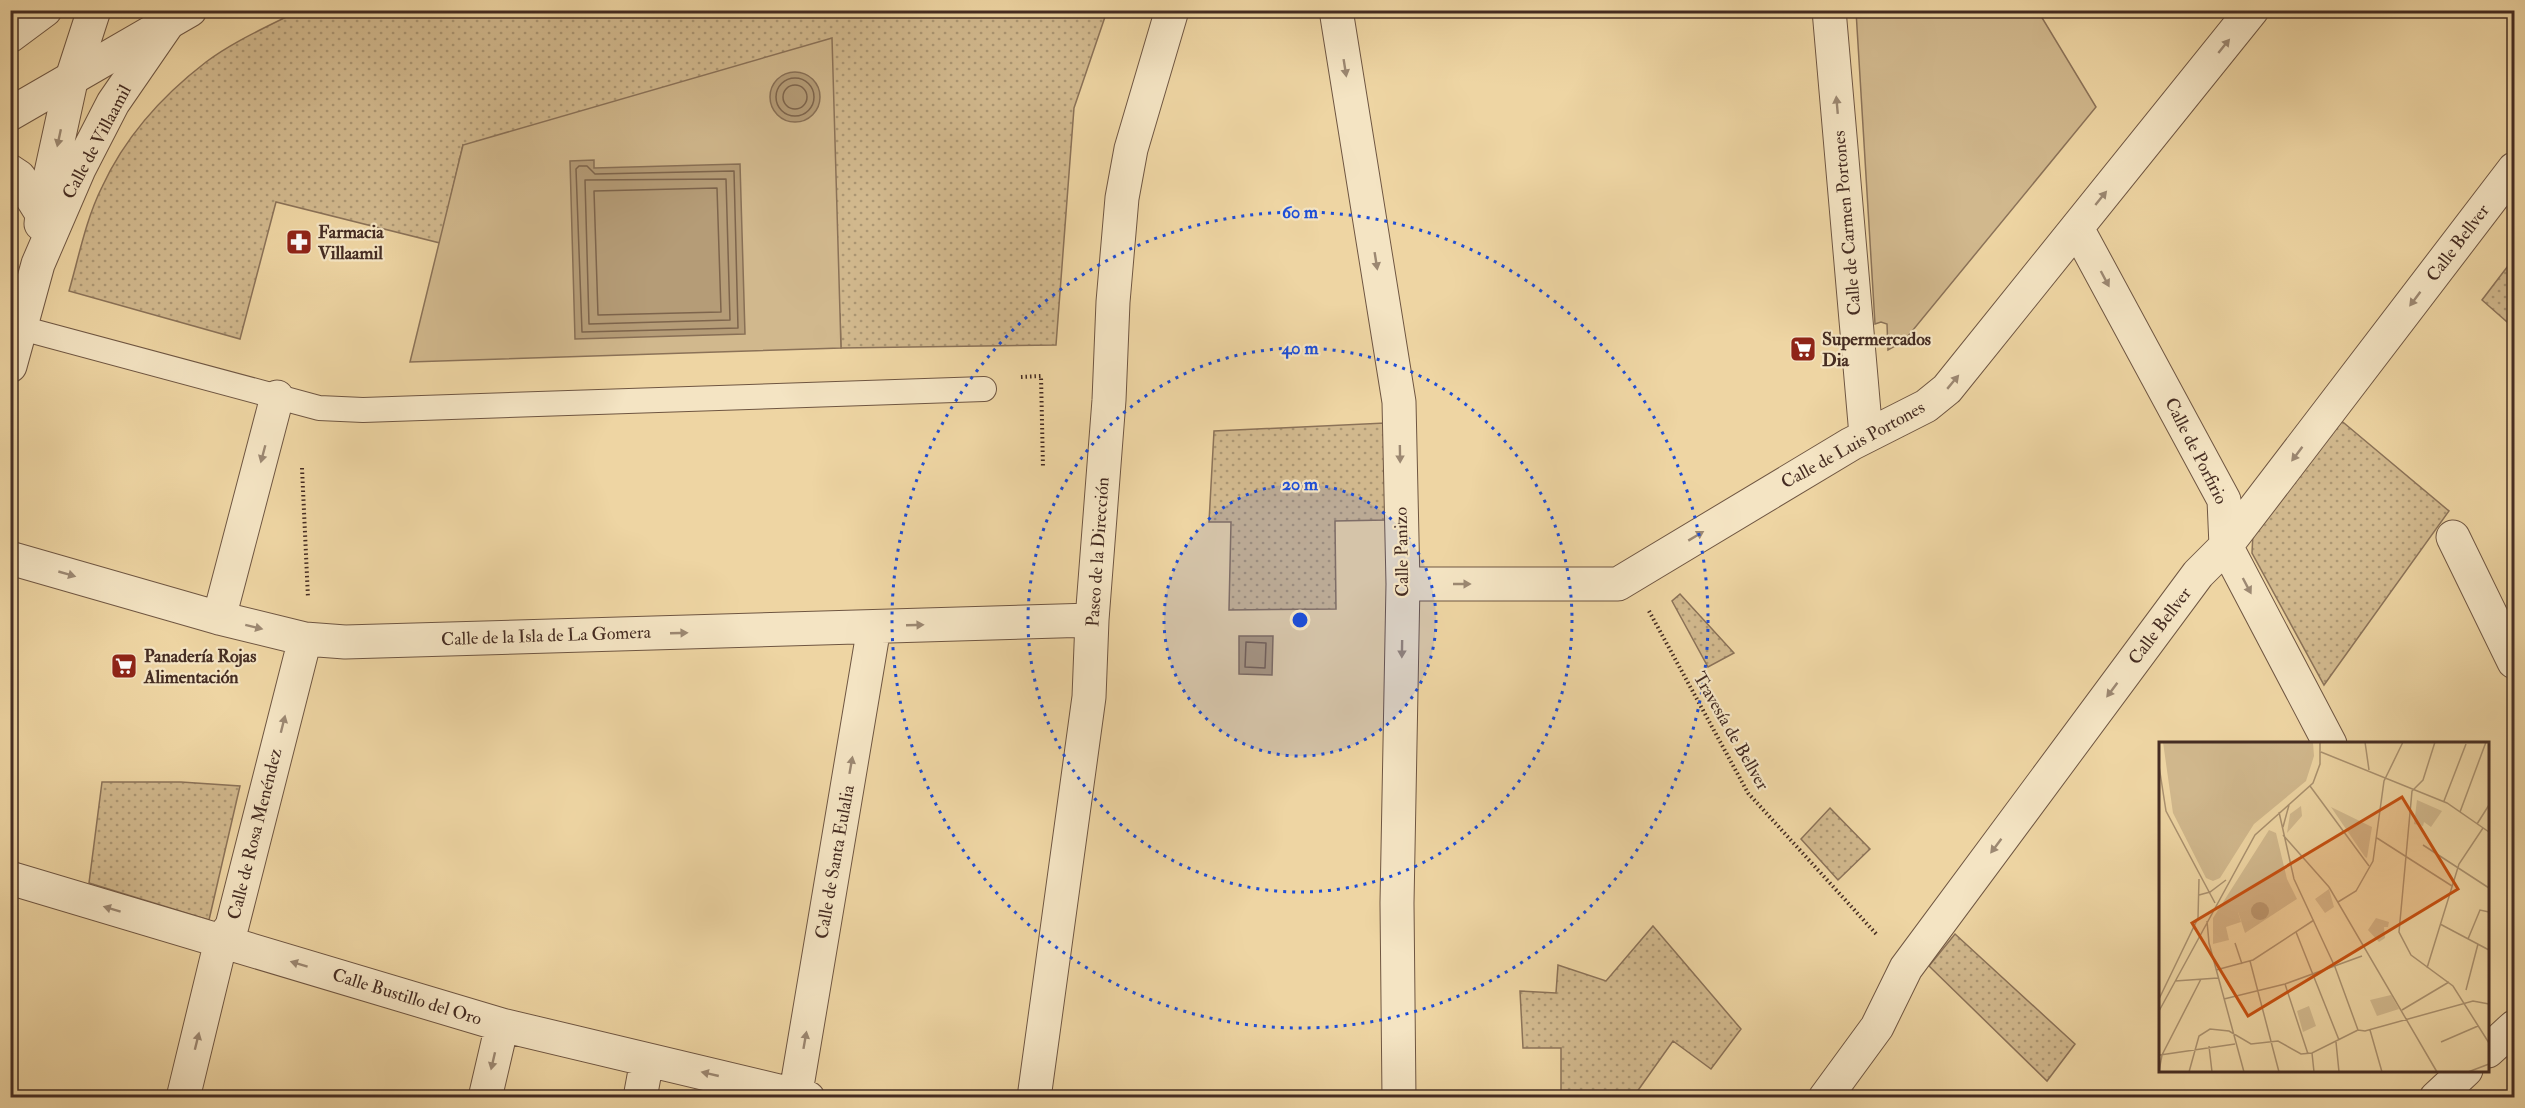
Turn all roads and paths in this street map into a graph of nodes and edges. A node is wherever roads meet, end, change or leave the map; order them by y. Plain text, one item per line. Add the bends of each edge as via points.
1 (45, 10) edge
2 (94, 10) edge
3 (1172, 10) edge
4 (1336, 10) edge
5 (1829, 10) edge
6 (2252, 10) edge
7 (178, 18) edge
8 (10, 36) edge
9 (71, 81) junction
10 (10, 114) edge
11 (2514, 169) edge
12 (10, 171) edge
13 (42, 213) junction
14 (2077, 228) junction
15 (38, 264) junction
16 (16, 325) edge
17 (10, 366) edge
18 (1021, 377) dead end
19 (984, 389) dead end
20 (277, 397) junction
21 (1866, 435) junction
22 (302, 465) dead end
23 (1044, 468) dead end
24 (2453, 537) dead end
25 (2226, 546) junction
26 (10, 558) edge
27 (1646, 566) junction
28 (1403, 584) junction
29 (308, 603) dead end
30 (219, 618) junction
31 (1092, 620) junction
32 (874, 627) junction
33 (305, 639) junction
34 (2514, 662) edge
35 (2329, 742) edge
36 (10, 878) edge
37 (221, 941) junction
38 (1906, 968) junction
39 (502, 1025) junction
40 (2514, 1027) edge
41 (2489, 1047) edge
42 (647, 1060) junction
43 (2465, 1072) edge
44 (800, 1097) edge
45 (183, 1098) edge
46 (485, 1098) edge
47 (640, 1098) edge
48 (1034, 1098) edge
49 (1399, 1098) edge
50 (1825, 1098) edge
51 (2436, 1098) edge

1 - 8 street
2 - 9 street, Calle de Villaamil
3 - 31 street, Paseo de la Dirección via 1131,149 1122,198
4 -> 28 street, Calle Panizo via 1399,402
21 -> 5 street, Calle de Carmen Portones
14 -> 6 street, Calle de Luis Portones
7 - 9 street
7 - 15 street, Calle de Villaamil via 113,103
9 - 10 street
9 -> 13 street, Calle de Villaamil
11 -> 25 street, Calle Bellver
12 - 13 street, Calle de Villaamil via 19,177
13 - 15 street, Calle de Villaamil
21 -> 14 street, Calle de Luis Portones via 1926,406 1947,389
14 -> 25 street, Calle de Porfirio via 2224,500
15 - 16 street, Calle de Villaamil
16 - 17 street, Calle de Villaamil
16 - 20 lane
18 - 23 path via 1041,376
19 - 20 lane via 363,410 319,408
20 -> 30 street
27 -> 21 street, Calle de Luis Portones
22 - 29 path
24 - 34 street
25 -> 35 street, Calle de Porfirio
25 -> 38 street, Calle Bellver via 2198,574
26 -> 30 street, Calle de la Isla de La Gomera
28 -> 27 street, Calle de Luis Portones via 1618,584
27 - 38 path, Travesía de Bellver via 1649,612 1748,793
28 -> 49 street, Calle Panizo via 1397,903
30 -> 33 street, Calle de la Isla de La Gomera
32 -> 31 street, Calle de la Isla de La Gomera
31 - 48 street, Paseo de la Dirección via 1089,697
33 -> 32 street, Calle de la Isla de La Gomera via 345,642
44 -> 32 street, Calle de Santa Eulalia
37 -> 33 street, Calle de Rosa Menéndez via 232,926
37 -> 36 street, Calle Bustillo del Oro
39 -> 37 street, Calle Bustillo del Oro
45 -> 37 street, Calle de Rosa Menéndez
38 - 50 street, Calle Bellver via 1877,1027
39 - 42 street, Calle Bustillo del Oro
39 -> 46 street
40 - 41 street
44 -> 42 street, Calle Bustillo del Oro
42 - 47 street
43 - 51 street

